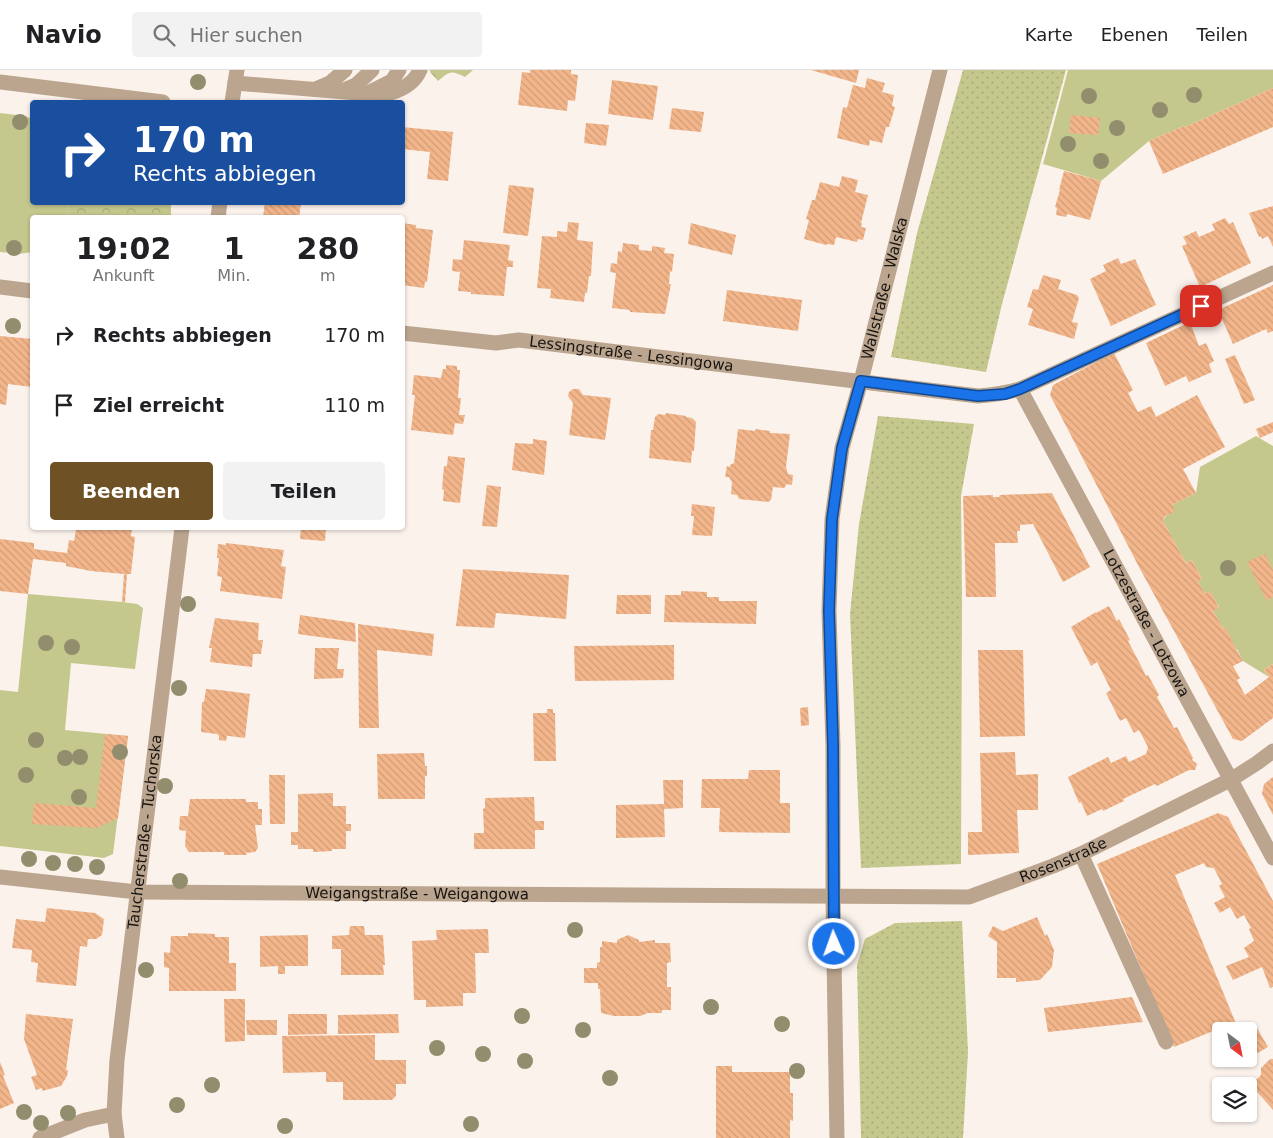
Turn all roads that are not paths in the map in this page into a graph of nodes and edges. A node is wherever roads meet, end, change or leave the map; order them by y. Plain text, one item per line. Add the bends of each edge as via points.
1 (345, 70) edge
2 (372, 70) edge
3 (399, 70) edge
4 (420, 70) edge
5 (940, 70) edge
6 (236, 76) edge
7 (0, 82) edge
8 (314, 90) junction
9 (340, 92) junction
10 (364, 94) junction
11 (147, 100) edge
12 (232, 100) edge
13 (1273, 273) edge
14 (0, 287) edge
15 (30, 291) edge
16 (405, 333) edge
17 (861, 381) junction
18 (1020, 389) junction
19 (182, 530) edge
20 (1273, 750) edge
21 (1232, 780) junction
22 (1081, 854) junction
23 (1273, 858) edge
24 (0, 877) edge
25 (137, 892) junction
26 (833, 896) junction
27 (1166, 1042) dead end
28 (114, 1114) junction
29 (40, 1138) edge
30 (118, 1138) edge
31 (837, 1138) edge

1 - 8 street via 330,83
2 - 9 street via 356,85
3 - 10 street via 392,81
4 - 10 street via 408,85 396,92
5 - 17 street, Wallstraße - Walska
6 - 8 street
6 - 12 street
7 - 11 street
8 - 9 street
9 - 10 street
13 - 18 street, Lessingstraße - Lessingowa
14 - 15 street
16 - 17 street, Lessingstraße - Lessingowa via 496,344 518,340
17 - 18 street, Lessingstraße - Lessingowa via 978,396
17 - 26 street, Wallstraße - Walska via 842,448 832,519 829,610
18 - 21 street, Lotzestraße - Lotzowa
19 - 25 street, Taucherstraße - Tuchorska
20 - 21 street, Rosenstraße
21 - 22 street, Rosenstraße
21 - 23 street, Lotzestraße - Lotzowa
22 - 26 street, Rosenstraße via 969,897
22 - 27 street
24 - 25 street, Weigangstraße - Weigangowa
25 - 26 street, Weigangstraße - Weigangowa
25 - 28 street, Taucherstraße - Tuchorska via 117,1060
26 - 31 street, Wallstraße - Walska
28 - 29 street via 86,1120
28 - 30 street, Taucherstraße - Tuchorska

